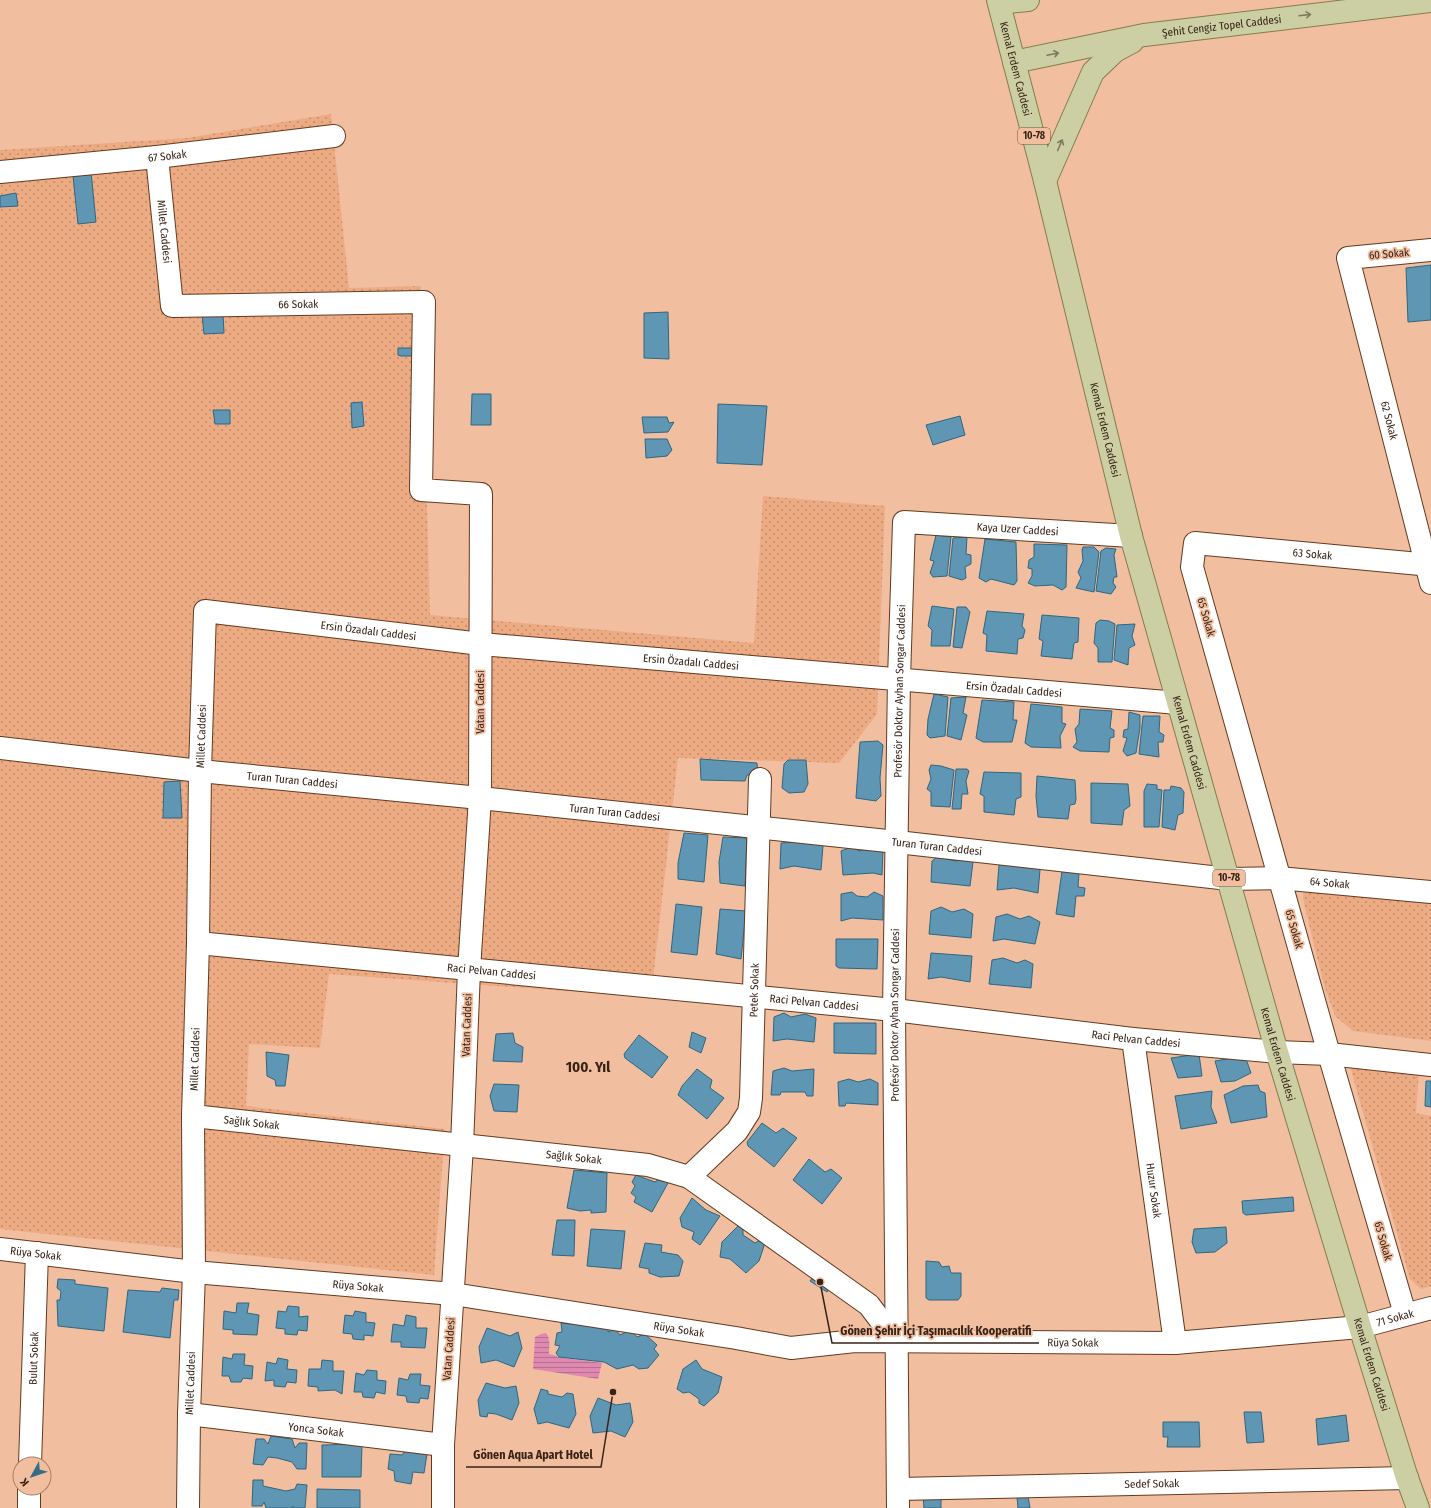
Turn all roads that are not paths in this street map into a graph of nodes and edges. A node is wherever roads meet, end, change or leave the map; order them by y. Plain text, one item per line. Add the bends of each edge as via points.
1 (1028, 0) edge
2 (998, 1) edge
3 (1431, 1) edge
4 (1144, 35) junction
5 (1014, 62) junction
6 (334, 136) dead end
7 (157, 157) junction
8 (0, 172) edge
9 (1045, 181) junction
10 (1431, 250) edge
11 (1348, 258) joint
12 (172, 306) joint
13 (481, 494) joint
14 (904, 522) joint
15 (1130, 536) junction
16 (1195, 543) joint
17 (1430, 571) edge
18 (206, 611) joint
19 (481, 644) junction
20 (899, 679) junction
21 (1178, 703) junction
22 (0, 748) edge
23 (200, 771) junction
24 (760, 779) dead end
25 (480, 798) junction
26 (759, 827) junction
27 (897, 842) junction
28 (1279, 878) junction
29 (1229, 879) junction
30 (1431, 892) edge
31 (198, 943) junction
32 (469, 970) junction
33 (754, 997) junction
34 (894, 1010) junction
35 (1133, 1039) junction
36 (1277, 1052) junction
37 (1329, 1054) junction
38 (1431, 1065) edge
39 (193, 1116) junction
40 (462, 1146) junction
41 (689, 1177) junction
42 (0, 1249) edge
43 (38, 1253) junction
44 (194, 1272) junction
45 (453, 1294) junction
46 (1431, 1308) edge
47 (1405, 1314) junction
48 (1360, 1327) junction
49 (896, 1341) junction
50 (1175, 1343) junction
51 (189, 1414) junction
52 (443, 1445) junction
53 (30, 1456) edge
54 (1407, 1478) junction
55 (29, 1496) edge
56 (898, 1498) edge
57 (28, 1508) edge
58 (188, 1508) edge
59 (443, 1508) edge
60 (1413, 1508) edge
61 (1418, 1508) edge

1 - 2 main road
2 - 5 main road, Kemal Erdem Caddesi / 10-78
4 -> 3 main road, Şehit Cengiz Topel Caddesi
5 -> 4 main road, Şehit Cengiz Topel Caddesi
9 -> 4 main road via 1092,72 1115,51
5 - 9 main road, Kemal Erdem Caddesi / 10-78
6 - 7 street, 67 Sokak
7 - 8 street, 67 Sokak
7 - 12 street, Millet Caddesi
9 - 15 main road, Kemal Erdem Caddesi / 10-78
10 - 11 street, 60 Sokak
11 - 17 street, 62 Sokak
12 - 13 street, 66 Sokak via 424,302 421,490
13 - 19 street, Vatan Caddesi
14 - 15 street, Kaya Uzer Caddesi
14 - 20 street, Profesör Doktor Ayhan Songar Caddesi
15 - 21 main road, Kemal Erdem Caddesi / 10-78
16 - 17 street, 63 Sokak
16 - 28 street, 65 Sokak via 1192,566
18 - 19 street, Ersin Özadalı Caddesi
18 - 23 street, Millet Caddesi
19 - 20 street, Ersin Özadalı Caddesi
19 - 25 street, Vatan Caddesi
20 - 21 street, Ersin Özadalı Caddesi
20 - 27 street, Profesör Doktor Ayhan Songar Caddesi
21 - 29 main road, Kemal Erdem Caddesi / 10-78
22 - 23 street, Turan Turan Caddesi
23 - 25 street, Turan Turan Caddesi
23 - 31 street, Millet Caddesi
24 - 26 street, Petek Sokak
25 - 26 street, Turan Turan Caddesi
25 - 32 street, Vatan Caddesi
26 - 27 street, Turan Turan Caddesi
26 - 33 street, Petek Sokak
27 - 29 street, Turan Turan Caddesi
27 - 34 street, Profesör Doktor Ayhan Songar Caddesi
28 - 29 street, 64 Sokak
28 - 30 street, 64 Sokak
28 - 37 street, 65 Sokak
29 - 36 main road, Kemal Erdem Caddesi / 10-78
31 - 32 street, Raci Pelvan Caddesi
31 - 39 street, Millet Caddesi
32 - 33 street, Raci Pelvan Caddesi
32 - 40 street, Vatan Caddesi
33 - 34 street, Raci Pelvan Caddesi
33 - 41 street, Petek Sokak via 749,1112 737,1131
34 - 35 street, Raci Pelvan Caddesi
34 - 49 street, Profesör Doktor Ayhan Songar Caddesi
35 - 36 street, Raci Pelvan Caddesi
35 - 50 street, Huzur Sokak
36 - 37 street, Raci Pelvan Caddesi
36 - 48 main road, Kemal Erdem Caddesi / 10-78
37 - 38 street, Raci Pelvan Caddesi
37 - 47 street, 65 Sokak
39 - 40 street, Sağlık Sokak
39 - 44 street, Millet Caddesi
40 - 41 street, Sağlık Sokak via 648,1165
40 - 45 street, Vatan Caddesi
41 - 49 street, Sağlık Sokak via 869,1305
42 - 43 street, Rüya Sokak
43 - 44 street, Rüya Sokak
43 - 53 street, Bulut Sokak
44 - 45 street, Rüya Sokak
44 - 51 street, Millet Caddesi
45 - 49 street, Rüya Sokak via 791,1348 855,1341
45 - 52 street, Vatan Caddesi
46 - 47 street, 71 Sokak
47 - 48 street, 71 Sokak
48 - 50 street, Rüya Sokak
48 - 54 main road, Kemal Erdem Caddesi / 10-78
49 - 50 street, Rüya Sokak
49 - 56 street, Profesör Doktor Ayhan Songar Caddesi
51 - 52 street, Yonca Sokak
51 - 58 street, Millet Caddesi
52 - 59 street, Vatan Caddesi
54 - 56 street, Sedef Sokak
54 - 60 main road, Kemal Erdem Caddesi / 10-78
54 - 61 main road, Kemal Erdem Caddesi / 10-78
55 - 57 street

